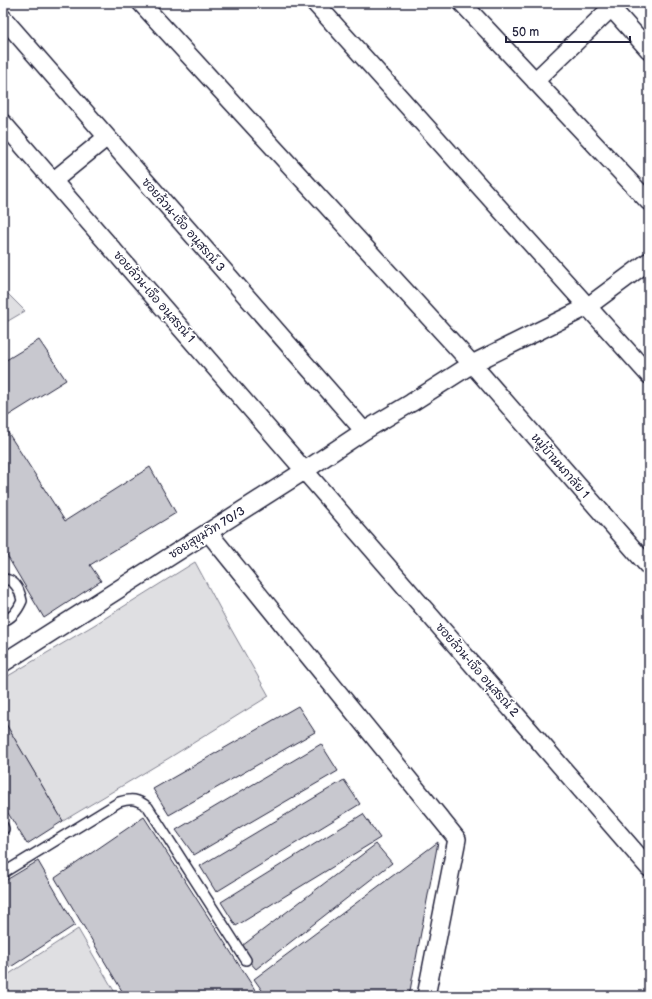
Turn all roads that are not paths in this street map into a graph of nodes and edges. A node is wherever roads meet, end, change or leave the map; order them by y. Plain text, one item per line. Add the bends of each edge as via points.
1 (141, 3) edge
2 (315, 3) edge
3 (462, 3) edge
4 (609, 6) edge
5 (3, 18) edge
6 (649, 50) edge
7 (535, 81) junction
8 (3, 123) edge
9 (107, 137) junction
10 (53, 181) junction
11 (649, 202) edge
12 (649, 261) edge
13 (587, 307) junction
14 (472, 364) junction
15 (649, 375) edge
16 (364, 431) junction
17 (304, 471) junction
18 (208, 532) junction
19 (649, 567) edge
20 (3, 579) edge
21 (3, 621) edge
22 (4, 658) edge
23 (649, 868) edge
24 (3, 872) edge
25 (246, 960) dead end
26 (426, 996) edge

1 - 14 street, หมู่บ้านนภาลัย 1
2 - 13 street
3 - 7 street
4 - 6 street
4 - 7 street
5 - 9 street, ซอยล้วน-เจือ อนุสรณ์ 3
7 - 11 street
8 - 10 street, ซอยล้วน-เจือ อนุสรณ์ 1
9 - 10 street
9 - 16 street, ซอยล้วน-เจือ อนุสรณ์ 3
10 - 17 street, ซอยล้วน-เจือ อนุสรณ์ 1
12 - 13 street, ซอยสุขุมวิท 70/3
13 - 14 street, ซอยสุขุมวิท 70/3
13 - 15 street
14 - 16 street, ซอยสุขุมวิท 70/3
14 - 19 street, หมู่บ้านนภาลัย 1
16 - 17 street, ซอยสุขุมวิท 70/3
17 - 18 street, ซอยสุขุมวิท 70/3
17 - 23 street, ซอยล้วน-เจือ อนุสรณ์ 2
18 - 22 street, ซอยสุขุมวิท 70/3
18 - 26 street via 457,839
20 - 21 lane via 15,583 22,601 17,611
24 - 25 lane via 120,802 131,799 141,802 148,807

